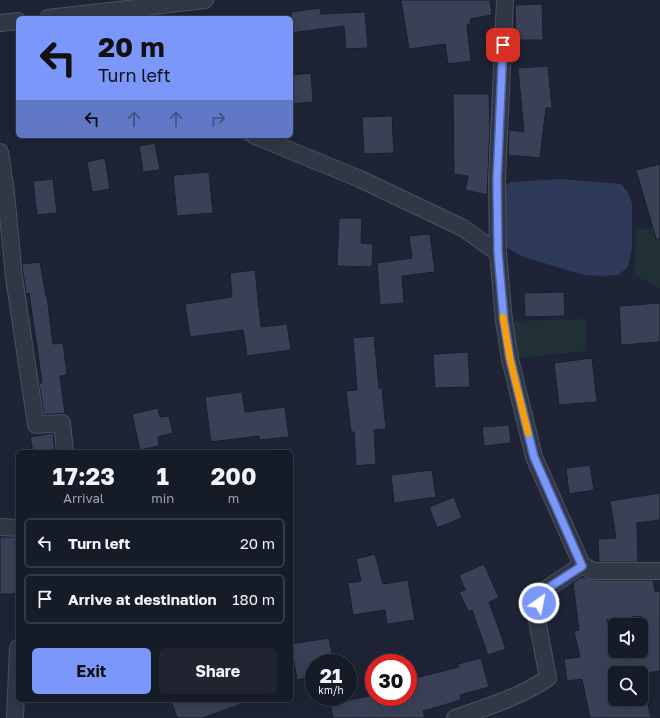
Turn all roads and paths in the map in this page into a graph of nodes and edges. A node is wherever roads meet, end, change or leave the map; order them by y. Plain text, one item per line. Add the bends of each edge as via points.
1 (205, 0) edge
2 (505, 0) edge
3 (66, 16) edge
4 (16, 21) edge
5 (0, 23) edge
6 (261, 138) edge
7 (0, 152) edge
8 (498, 253) junction
9 (65, 450) edge
10 (0, 527) edge
11 (16, 528) edge
12 (582, 566) junction
13 (660, 571) edge
14 (16, 695) edge
15 (15, 718) edge
16 (455, 718) edge

1 - 3 street
2 - 8 street via 497,180
4 - 5 street
6 - 8 street via 360,179 463,228
7 - 9 street via 14,277 36,425 62,423
8 - 12 street via 510,359 534,457
10 - 11 street
12 - 13 street via 593,571
12 - 16 street via 542,592 536,614 548,678 510,698
14 - 15 street

